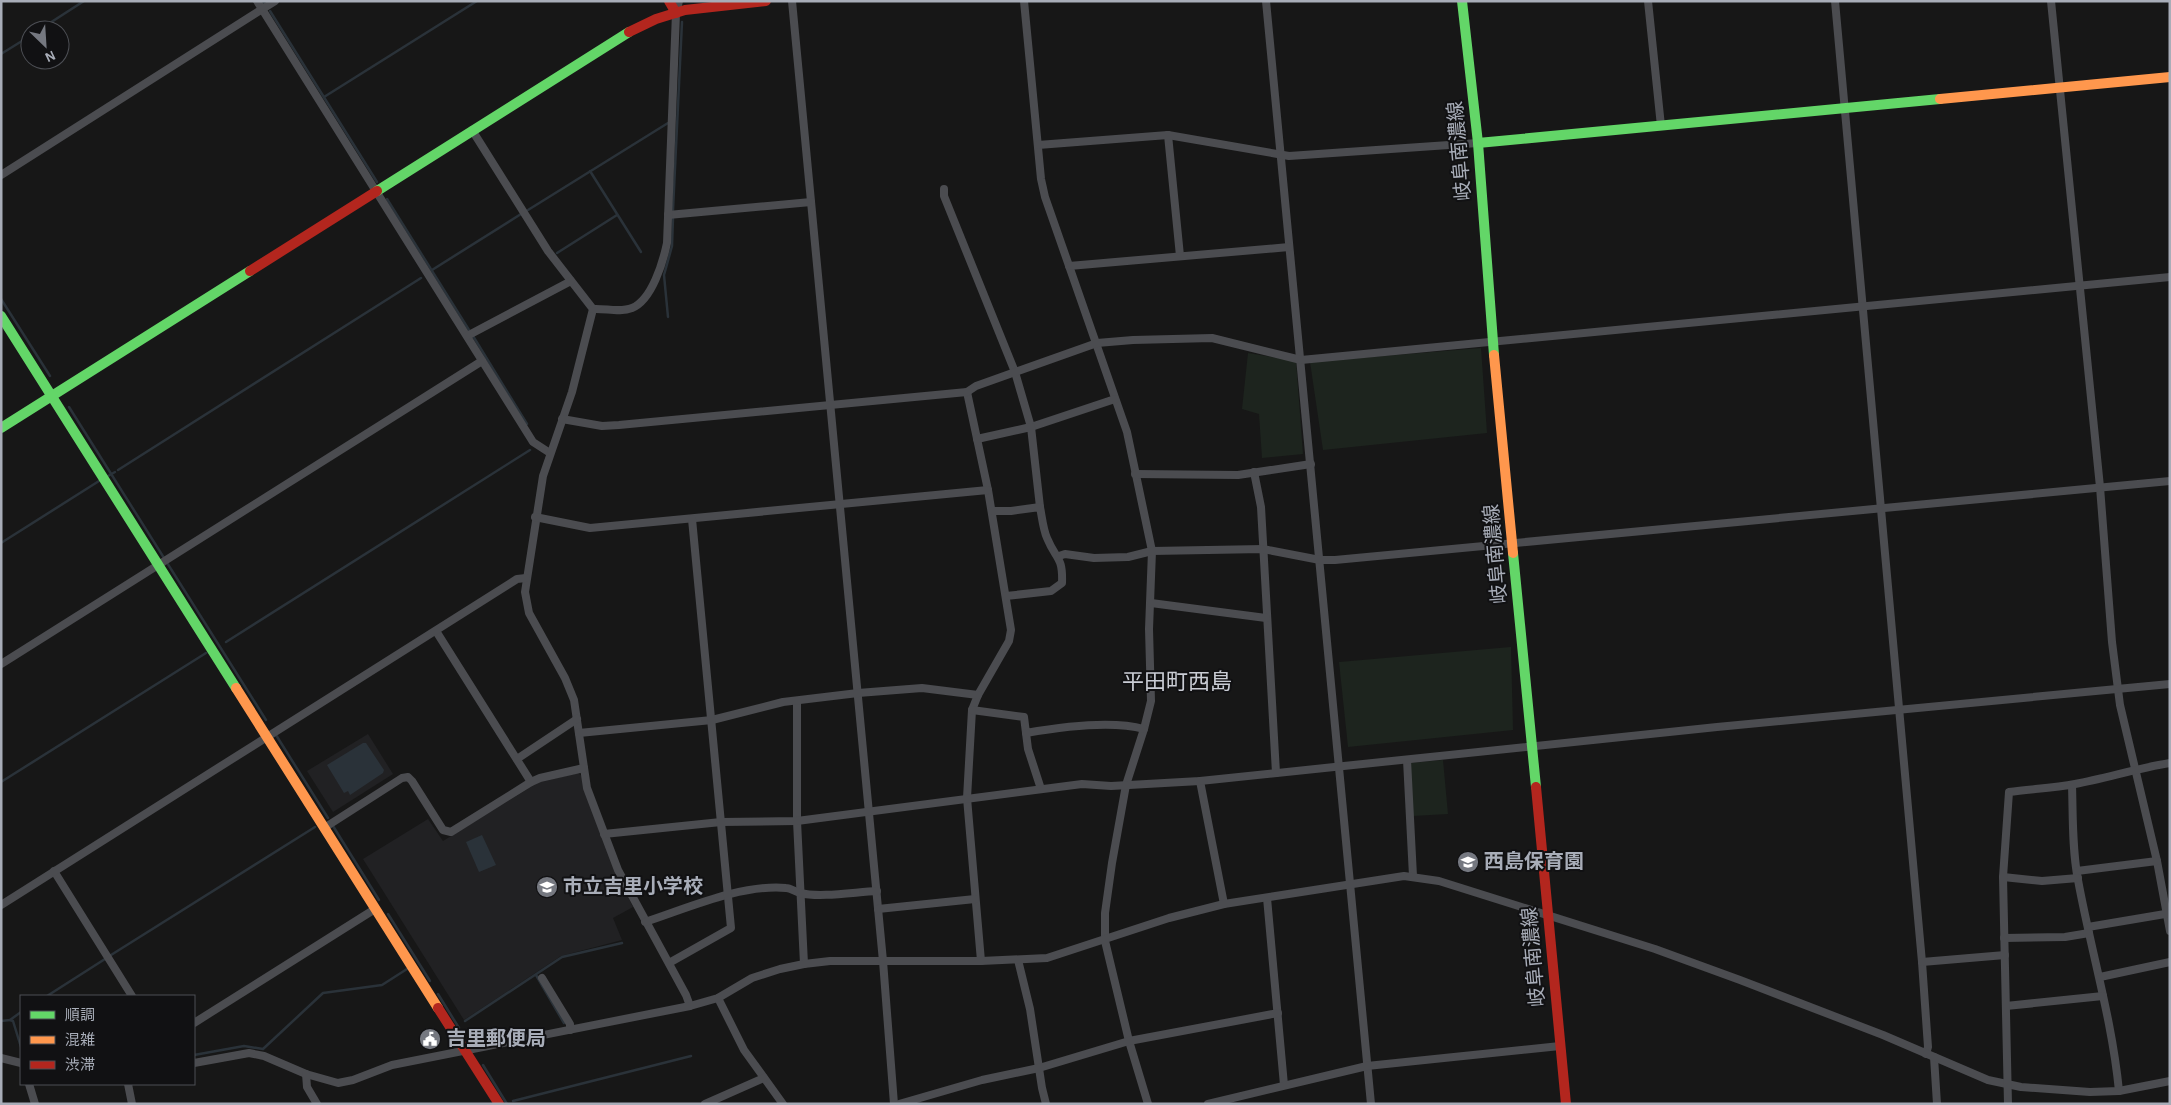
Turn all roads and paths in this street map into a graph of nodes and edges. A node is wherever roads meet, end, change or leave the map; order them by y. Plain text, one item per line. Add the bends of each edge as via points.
1 (257, 1) edge
2 (275, 1) edge
3 (669, 1) edge
4 (679, 1) edge
5 (766, 1) edge
6 (792, 1) edge
7 (1024, 1) edge
8 (1266, 1) edge
9 (1462, 1) edge
10 (1648, 1) edge
11 (1835, 1) edge
12 (2051, 1) edge
13 (262, 9) junction
14 (676, 13) junction
15 (2170, 77) edge
16 (2060, 88) junction
17 (1844, 109) junction
18 (1661, 126) junction
19 (472, 130) junction
20 (1168, 135) junction
21 (1478, 143) junction
22 (1038, 146) junction
23 (1280, 156) junction
24 (1, 175) edge
25 (944, 189) dead end
26 (376, 191) junction
27 (811, 202) junction
28 (668, 215) junction
29 (1290, 247) junction
30 (1180, 256) junction
31 (1069, 266) junction
32 (2170, 277) edge
33 (571, 281) junction
34 (2080, 286) junction
35 (1862, 306) junction
36 (593, 309) junction
37 (1, 316) edge
38 (467, 336) junction
39 (1493, 341) junction
40 (1097, 343) junction
41 (482, 360) junction
42 (1301, 360) junction
43 (1015, 372) junction
44 (967, 392) junction
45 (52, 396) junction
46 (1115, 399) junction
47 (831, 405) junction
48 (562, 419) junction
49 (1031, 427) junction
50 (1, 428) edge
51 (977, 439) junction
52 (550, 453) junction
53 (1311, 464) junction
54 (1254, 472) junction
55 (1135, 474) junction
56 (2170, 481) edge
57 (2100, 487) junction
58 (988, 490) junction
59 (839, 505) junction
60 (1040, 507) junction
61 (1880, 508) junction
62 (992, 511) junction
63 (535, 517) junction
64 (692, 519) junction
65 (1512, 542) junction
66 (1264, 549) junction
67 (1152, 550) junction
68 (1059, 556) junction
69 (1320, 560) junction
70 (164, 562) junction
71 (526, 578) junction
72 (1006, 596) junction
73 (1151, 603) junction
74 (1266, 618) junction
75 (436, 631) junction
76 (1, 664) edge
77 (2170, 684) edge
78 (2118, 689) junction
79 (858, 693) junction
80 (978, 695) junction
81 (797, 701) junction
82 (972, 710) junction
83 (1898, 710) junction
84 (577, 719) junction
85 (712, 720) junction
86 (1144, 729) junction
87 (579, 732) junction
88 (1026, 733) junction
89 (267, 737) junction
90 (1532, 747) junction
91 (517, 759) junction
92 (1408, 760) junction
93 (2170, 763) edge
94 (1339, 766) junction
95 (584, 768) junction
96 (2134, 769) junction
97 (1276, 773) junction
98 (1200, 780) junction
99 (531, 782) junction
100 (1126, 785) junction
101 (2072, 785) junction
102 (1041, 789) junction
103 (967, 798) junction
104 (869, 811) junction
105 (797, 821) junction
106 (721, 822) junction
107 (324, 828) junction
108 (604, 834) junction
109 (2157, 861) junction
110 (54, 871) junction
111 (2078, 875) junction
112 (1413, 876) junction
113 (2003, 876) junction
114 (2170, 882) edge
115 (2161, 883) junction
116 (1350, 884) junction
117 (877, 891) junction
118 (800, 893) junction
119 (729, 894) junction
120 (1267, 898) junction
121 (975, 899) junction
122 (1, 904) edge
123 (1224, 904) junction
124 (375, 908) junction
125 (878, 909) junction
126 (1547, 914) junction
127 (2165, 914) junction
128 (645, 922) junction
129 (2089, 930) junction
130 (2170, 932) edge
131 (2004, 938) junction
132 (1105, 941) junction
133 (2005, 955) junction
134 (1018, 960) junction
135 (883, 961) junction
136 (981, 961) junction
137 (1922, 962) junction
138 (2170, 962) edge
139 (668, 964) junction
140 (804, 964) junction
141 (2100, 977) junction
142 (542, 978) dead end
143 (129, 995) edge
144 (2103, 996) junction
145 (718, 998) junction
146 (690, 1006) junction
147 (2006, 1006) junction
148 (1278, 1013) junction
149 (195, 1022) edge
150 (570, 1030) junction
151 (1129, 1042) junction
152 (1560, 1046) junction
153 (465, 1052) junction
154 (1926, 1054) junction
155 (1, 1058) edge
156 (1934, 1058) junction
157 (20, 1063) edge
158 (195, 1063) edge
159 (1367, 1066) junction
160 (1039, 1068) junction
161 (306, 1074) junction
162 (764, 1078) junction
163 (2170, 1081) edge
164 (2007, 1084) junction
165 (29, 1085) edge
166 (128, 1085) edge
167 (1284, 1085) junction
168 (2119, 1091) junction
169 (35, 1104) edge
170 (132, 1104) edge
171 (317, 1104) edge
172 (499, 1104) edge
173 (705, 1104) edge
174 (783, 1104) edge
175 (894, 1104) edge
176 (899, 1104) edge
177 (1046, 1104) edge
178 (1148, 1104) edge
179 (1208, 1104) edge
180 (1371, 1104) edge
181 (1566, 1104) edge
182 (1937, 1104) edge
183 (2008, 1104) edge

1 - 13 street
2 - 13 street
3 - 14 street
4 - 14 street
5 - 14 street
6 - 27 street
7 - 22 street
8 - 23 street
9 - 21 street, 岐阜南濃線
10 - 18 street
11 - 17 street
12 - 16 street
13 - 24 street
13 - 26 street
14 - 19 street via 627,33
14 - 28 street
15 - 16 street
16 - 17 street
16 - 34 street
17 - 18 street
17 - 35 street
18 - 21 street
19 - 26 street
19 - 33 street
20 - 22 street
20 - 23 street
20 - 30 street
21 - 23 street
21 - 39 street, 岐阜南濃線
22 - 31 street via 1045,197
23 - 29 street
25 - 43 street via 944,196
26 - 38 street
26 - 45 street
27 - 28 street
27 - 47 street
28 - 36 street via 667,243 661,266 639,304 620,310
29 - 30 street
29 - 42 street
30 - 31 street
31 - 40 street
32 - 34 street
33 - 36 street
33 - 38 street
34 - 35 street
34 - 57 street
35 - 39 street
35 - 61 street
36 - 48 street
37 - 45 street
38 - 41 street
39 - 42 street
39 - 65 street, 岐阜南濃線
40 - 42 street via 1212,338
40 - 43 street
40 - 46 street
41 - 52 street via 534,442
41 - 70 street
42 - 53 street
43 - 44 street
43 - 49 street
44 - 47 street
44 - 51 street
45 - 50 street
45 - 70 street
46 - 49 street
46 - 55 street via 1127,432
47 - 48 street via 602,426
47 - 59 street
48 - 52 street
49 - 51 street
49 - 60 street
51 - 58 street
52 - 63 street
53 - 54 street
53 - 69 street
54 - 55 street via 1238,475
54 - 66 street
55 - 67 street
56 - 57 street
57 - 61 street
57 - 78 street
58 - 59 street
58 - 62 street
59 - 64 street
59 - 79 street
60 - 62 street
60 - 68 street via 1047,538
61 - 65 street
61 - 83 street
62 - 72 street
63 - 64 street via 590,528
63 - 71 street
64 - 85 street
65 - 69 street
65 - 90 street, 岐阜南濃線
66 - 67 street
66 - 69 street
66 - 74 street
67 - 68 street via 1128,557
67 - 73 street
68 - 72 street via 1062,583 1050,591
69 - 94 street
70 - 76 street
70 - 89 street
71 - 75 street via 517,579
71 - 84 street via 525,592 530,613 565,678
72 - 80 street via 1011,630 1009,641
73 - 74 street
73 - 86 street via 1151,701
74 - 97 street
75 - 89 street
75 - 91 street
77 - 78 street
78 - 83 street
78 - 96 street
79 - 80 street via 922,688
79 - 81 street
79 - 104 street
80 - 82 street
81 - 85 street
81 - 105 street
82 - 88 street via 1024,717
82 - 103 street
83 - 90 street
83 - 137 street
84 - 87 street
84 - 91 street
85 - 87 street
85 - 106 street
86 - 88 street via 1086,725
86 - 100 street
87 - 95 street
88 - 102 street
89 - 107 street
89 - 110 street
90 - 92 street
90 - 126 street, 岐阜南濃線
91 - 99 street
92 - 94 street
92 - 112 street
93 - 96 street
94 - 97 street
94 - 116 street
95 - 99 street
95 - 108 street via 587,788
96 - 101 street
96 - 109 street
97 - 98 street
98 - 100 street
98 - 123 street
99 - 107 street via 451,832 443,830 412,781 408,777 402,778
100 - 102 street via 1082,784
100 - 132 street via 1105,913
101 - 111 street
101 - 113 street via 2010,792
102 - 103 street
103 - 104 street
103 - 121 street
104 - 105 street
104 - 117 street
105 - 106 street
105 - 118 street
106 - 108 street
106 - 119 street
107 - 124 street
108 - 128 street via 618,870
109 - 111 street
109 - 115 street
110 - 122 street
110 - 143 street
111 - 113 street via 2042,881
111 - 129 street
112 - 116 street
112 - 126 street
113 - 131 street
114 - 115 street
115 - 127 street
116 - 120 street
116 - 159 street
117 - 118 street
117 - 125 street
118 - 119 street via 787,887
118 - 140 street
119 - 128 street
119 - 139 street via 731,928
120 - 123 street
120 - 148 street
121 - 125 street
121 - 136 street
123 - 132 street via 1169,918
124 - 149 street
124 - 153 street
125 - 135 street
126 - 152 street, 岐阜南濃線
126 - 154 street via 1740,980
127 - 129 street
127 - 130 street
128 - 139 street
129 - 131 street via 2065,937
129 - 141 street
131 - 133 street
132 - 134 street via 1047,958
132 - 151 street
133 - 137 street
133 - 147 street
134 - 136 street
134 - 160 street
135 - 136 street
135 - 140 street
135 - 175 street
137 - 154 street
138 - 141 street
139 - 146 street
140 - 145 street via 752,978
141 - 144 street
142 - 150 street via 570,1024
144 - 147 street
144 - 168 street via 2111,1024
145 - 146 street
145 - 162 street via 744,1050
146 - 150 street
147 - 164 street
148 - 151 street
148 - 167 street
150 - 153 street
151 - 160 street
151 - 178 street
152 - 159 street
152 - 181 street, 岐阜南濃線
153 - 161 street via 392,1065 338,1083
153 - 172 street
154 - 156 street
155 - 157 street
156 - 164 street via 1988,1080
156 - 182 street
158 - 161 street via 249,1053
159 - 167 street
159 - 180 street
160 - 176 street via 982,1080
160 - 177 street
161 - 171 street via 307,1087
162 - 173 street
162 - 174 street
163 - 168 street
164 - 168 street via 2058,1090
164 - 183 street
165 - 169 street
166 - 170 street
167 - 179 street

